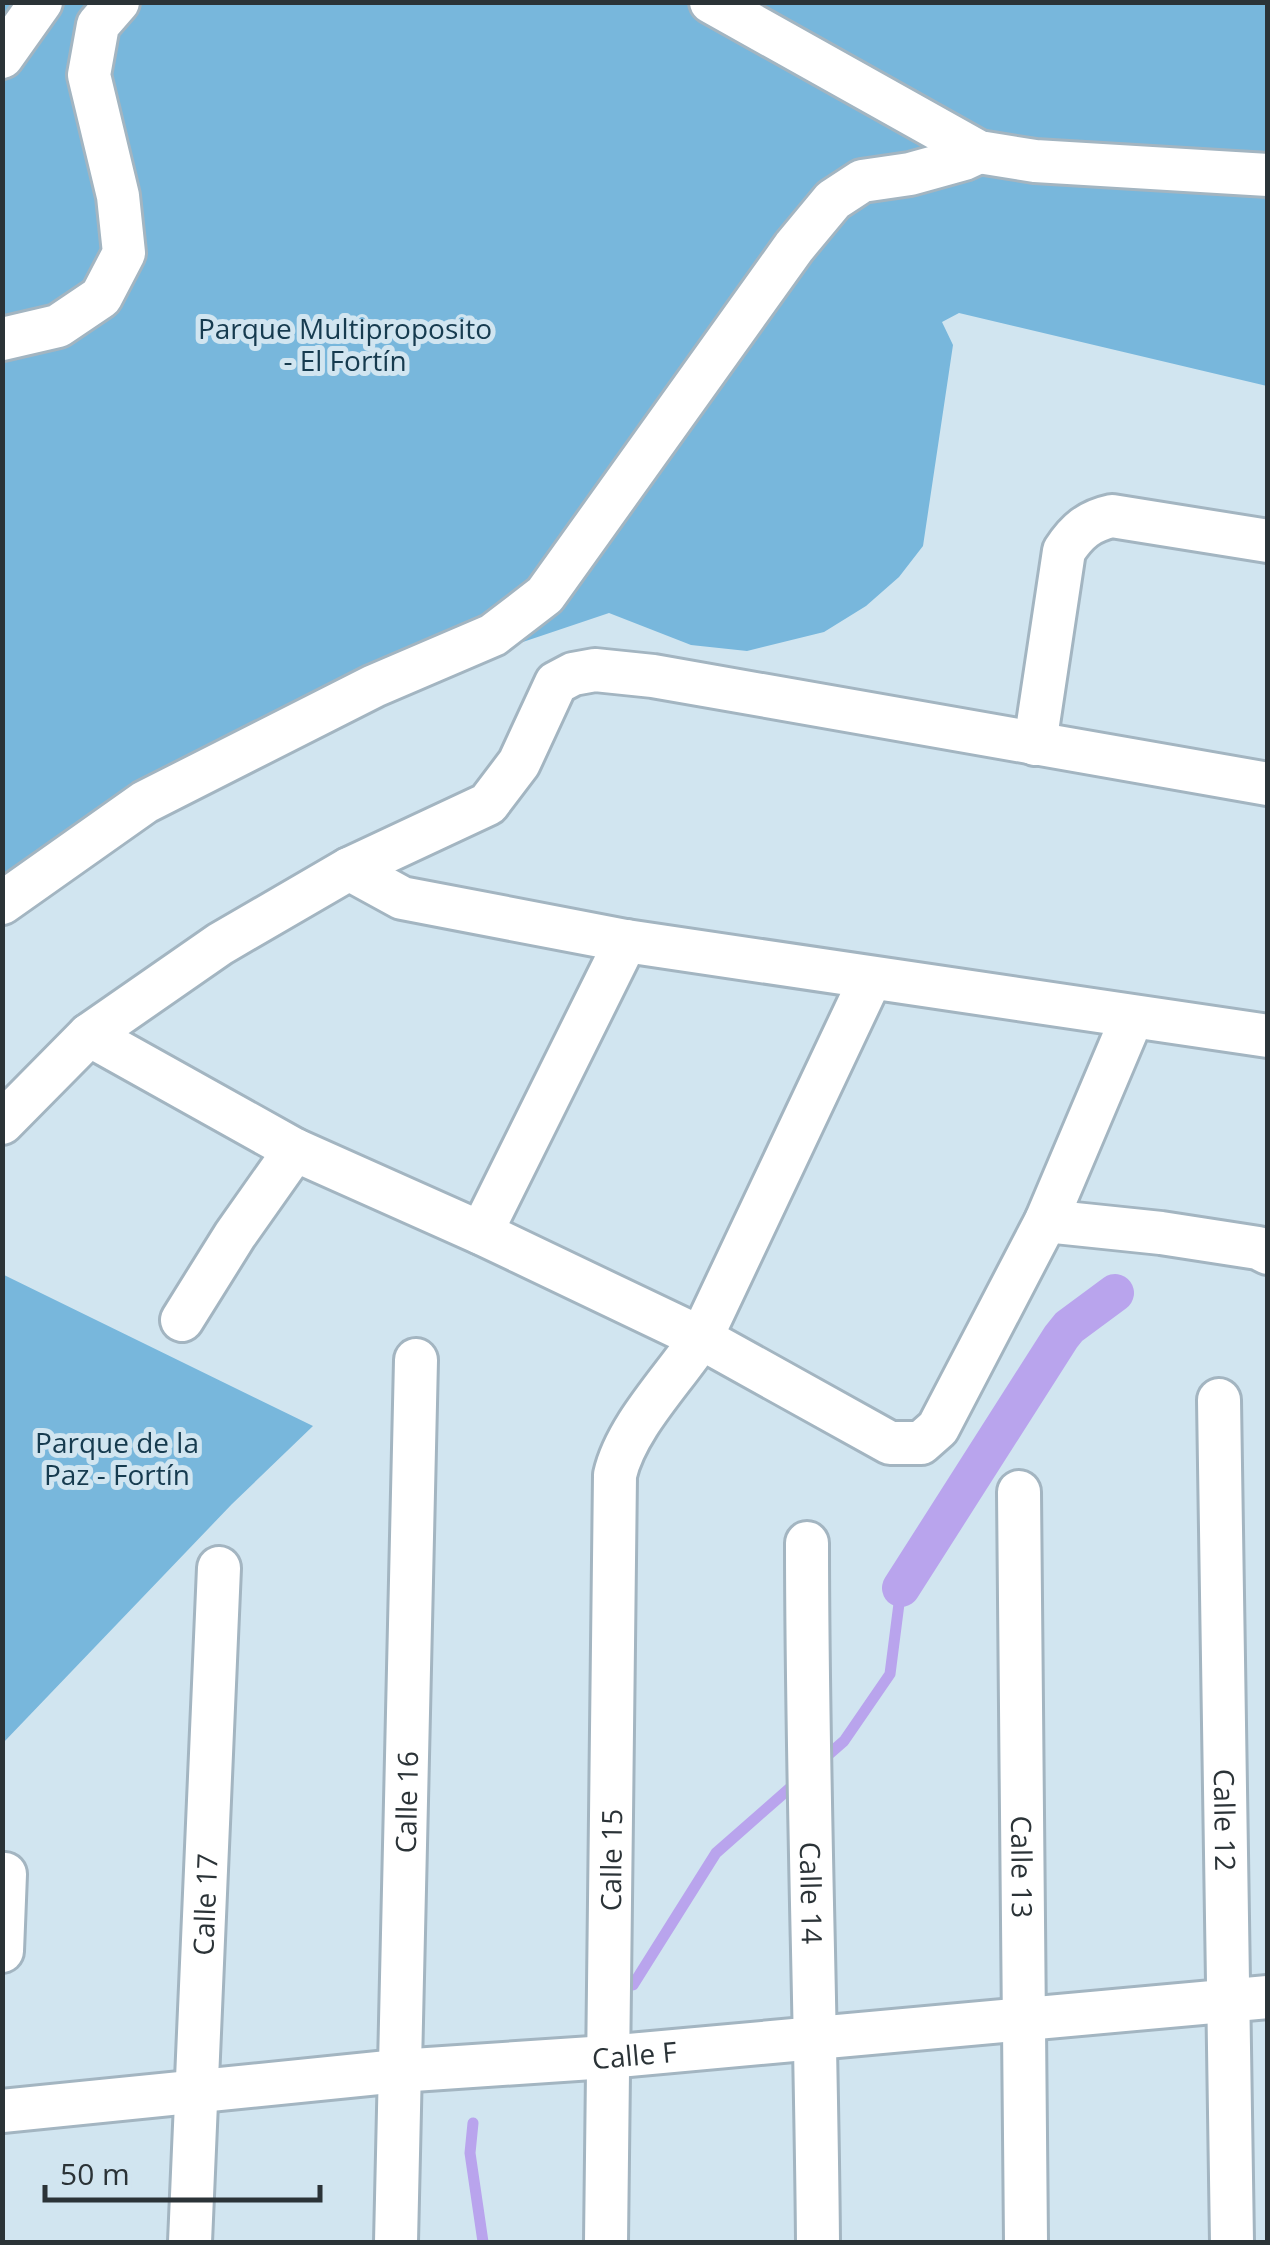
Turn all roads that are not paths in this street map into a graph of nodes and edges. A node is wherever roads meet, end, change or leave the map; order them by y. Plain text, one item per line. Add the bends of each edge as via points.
1 (41, 2) edge
2 (118, 2) edge
3 (712, 2) edge
4 (2, 57) edge
5 (979, 152) junction
6 (1268, 175) edge
7 (2, 339) edge
8 (1268, 541) edge
9 (1036, 744) junction
10 (1268, 784) edge
11 (349, 869) junction
12 (2, 903) edge
13 (626, 941) junction
14 (871, 978) junction
15 (1132, 1018) junction
16 (90, 1035) junction
17 (1268, 1036) edge
18 (2, 1123) edge
19 (296, 1150) junction
20 (1046, 1221) junction
21 (481, 1233) junction
22 (1268, 1253) edge
23 (182, 1320) dead end
24 (701, 1338) junction
25 (416, 1360) dead end
26 (1219, 1400) dead end
27 (1018, 1492) dead end
28 (807, 1542) dead end
29 (219, 1568) dead end
30 (5, 1874) edge
31 (2, 1951) edge
32 (1248, 1999) edge
33 (1024, 2019) junction
34 (816, 2038) junction
35 (607, 2057) junction
36 (398, 2071) junction
37 (196, 2094) junction
38 (2, 2111) edge
39 (190, 2242) edge
40 (396, 2242) edge
41 (606, 2242) edge
42 (818, 2242) edge
43 (1026, 2242) edge
44 (1232, 2242) edge

1 - 4 street
2 - 7 street via 98,25 90,75 124,253 101,296 58,326
3 - 5 street
5 - 6 street
5 - 12 street via 862,181 833,200 545,595 519,615 493,634 374,686 146,802
8 - 9 street via 1112,516 1076,532 1064,551
9 - 10 street
9 - 11 street via 595,670 556,683 519,762 488,804
11 - 13 street via 402,898
11 - 16 street via 220,944
13 - 14 street
13 - 21 street
14 - 15 street
14 - 24 street
15 - 17 street
15 - 20 street
16 - 18 street
16 - 19 street
19 - 21 street
19 - 23 street
20 - 22 street
20 - 24 street via 938,1428 921,1442 890,1443
21 - 24 street
24 - 35 street, Calle 15 via 631,1436 614,1475
25 - 36 street, Calle 16
26 - 32 street, Calle 12
27 - 33 street, Calle 13
28 - 34 street, Calle 14
29 - 37 street, Calle 17
30 - 31 street
32 - 33 street, Calle F
32 - 44 street, Calle 12
33 - 34 street, Calle F
33 - 43 street, Calle 13
34 - 35 street, Calle F
34 - 42 street, Calle 14
35 - 36 street, Calle F
35 - 41 street, Calle 15
36 - 37 street, Calle F
36 - 40 street, Calle 16
37 - 38 street, Calle F
37 - 39 street, Calle 17

